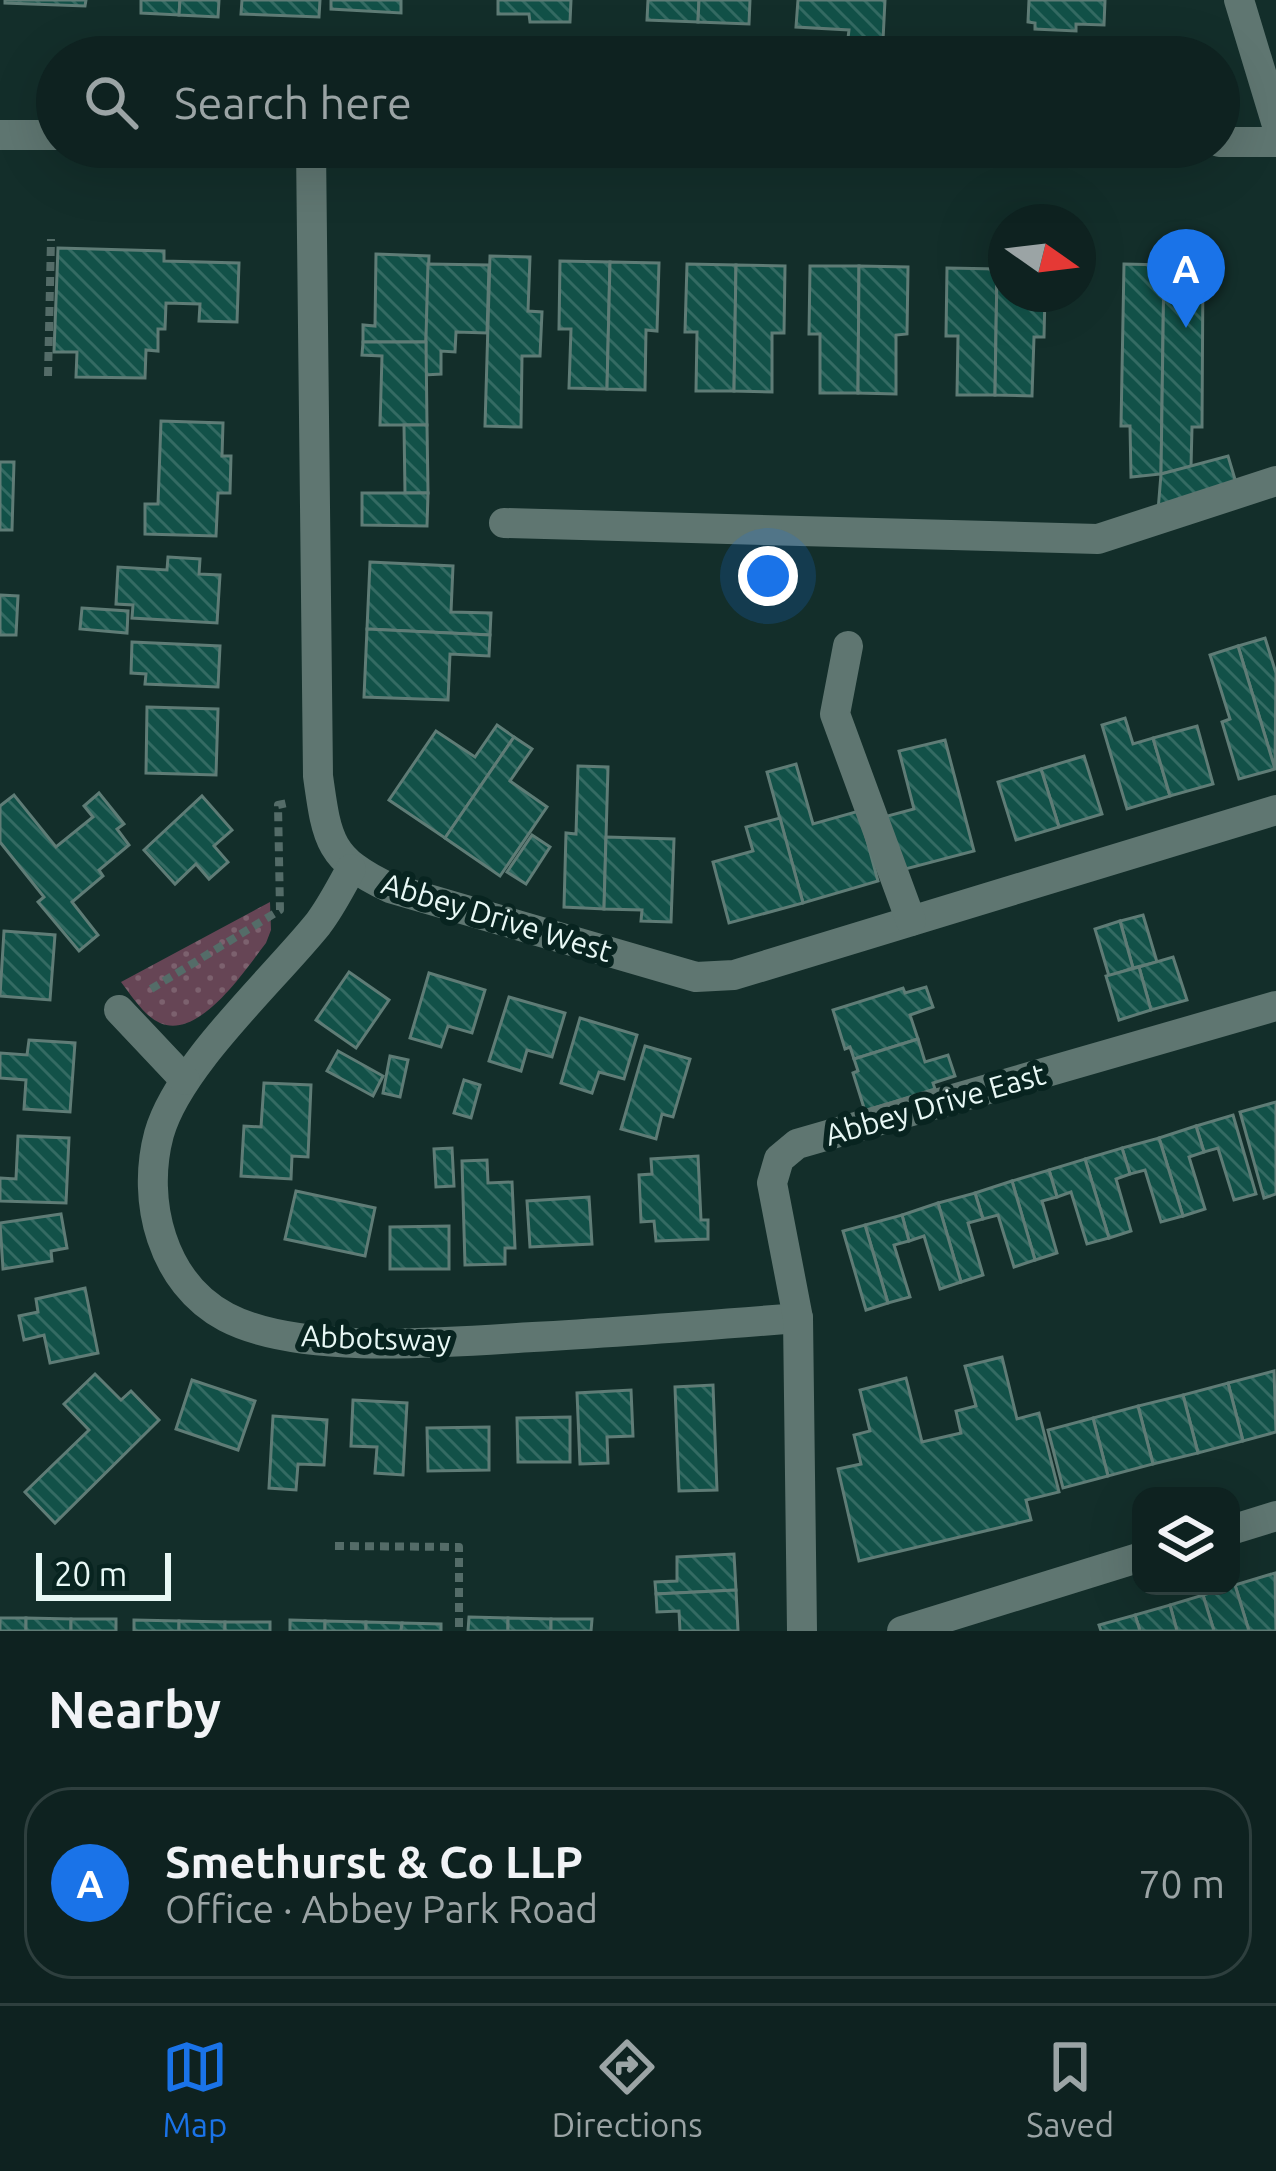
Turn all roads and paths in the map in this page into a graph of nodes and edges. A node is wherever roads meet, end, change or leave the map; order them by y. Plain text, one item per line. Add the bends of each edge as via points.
1 (1239, 0) edge
2 (1276, 122) edge
3 (0, 135) edge
4 (36, 135) edge
5 (1240, 142) edge
6 (1276, 142) edge
7 (311, 168) edge
8 (51, 238) dead end
9 (48, 376) dead end
10 (1276, 481) edge
11 (504, 523) dead end
12 (848, 646) dead end
13 (321, 795) junction
14 (1276, 810) edge
15 (351, 869) junction
16 (910, 921) junction
17 (1276, 1006) edge
18 (122, 1013) joint
19 (185, 1081) junction
20 (798, 1318) junction
21 (1276, 1516) edge
22 (1240, 1527) edge
23 (335, 1546) dead end
24 (1132, 1560) edge
25 (459, 1631) edge
26 (802, 1631) edge
27 (902, 1631) edge

1 - 2 street
3 - 4 street
5 - 6 street
7 - 13 street, Abbey Drive West
8 - 9 path
10 - 11 street via 1097,539
12 - 16 street via 835,714
13 - 15 street, Abbey Drive West via 323,820
13 - 18 path via 278,805 280,910 158,981
14 - 16 street, Abbey Drive West
15 - 16 street, Abbey Drive West via 390,888 697,977 734,976
15 - 19 street, Abbotsway via 322,920
17 - 20 street, Abbey Drive East via 796,1144 779,1160 772,1183
18 - 19 street
19 - 20 street, Abbotsway via 159,1136 156,1222 179,1277 225,1317 253,1328 420,1344
20 - 26 street, Abbey Drive East
21 - 22 street
23 - 25 path via 459,1547
24 - 27 street

